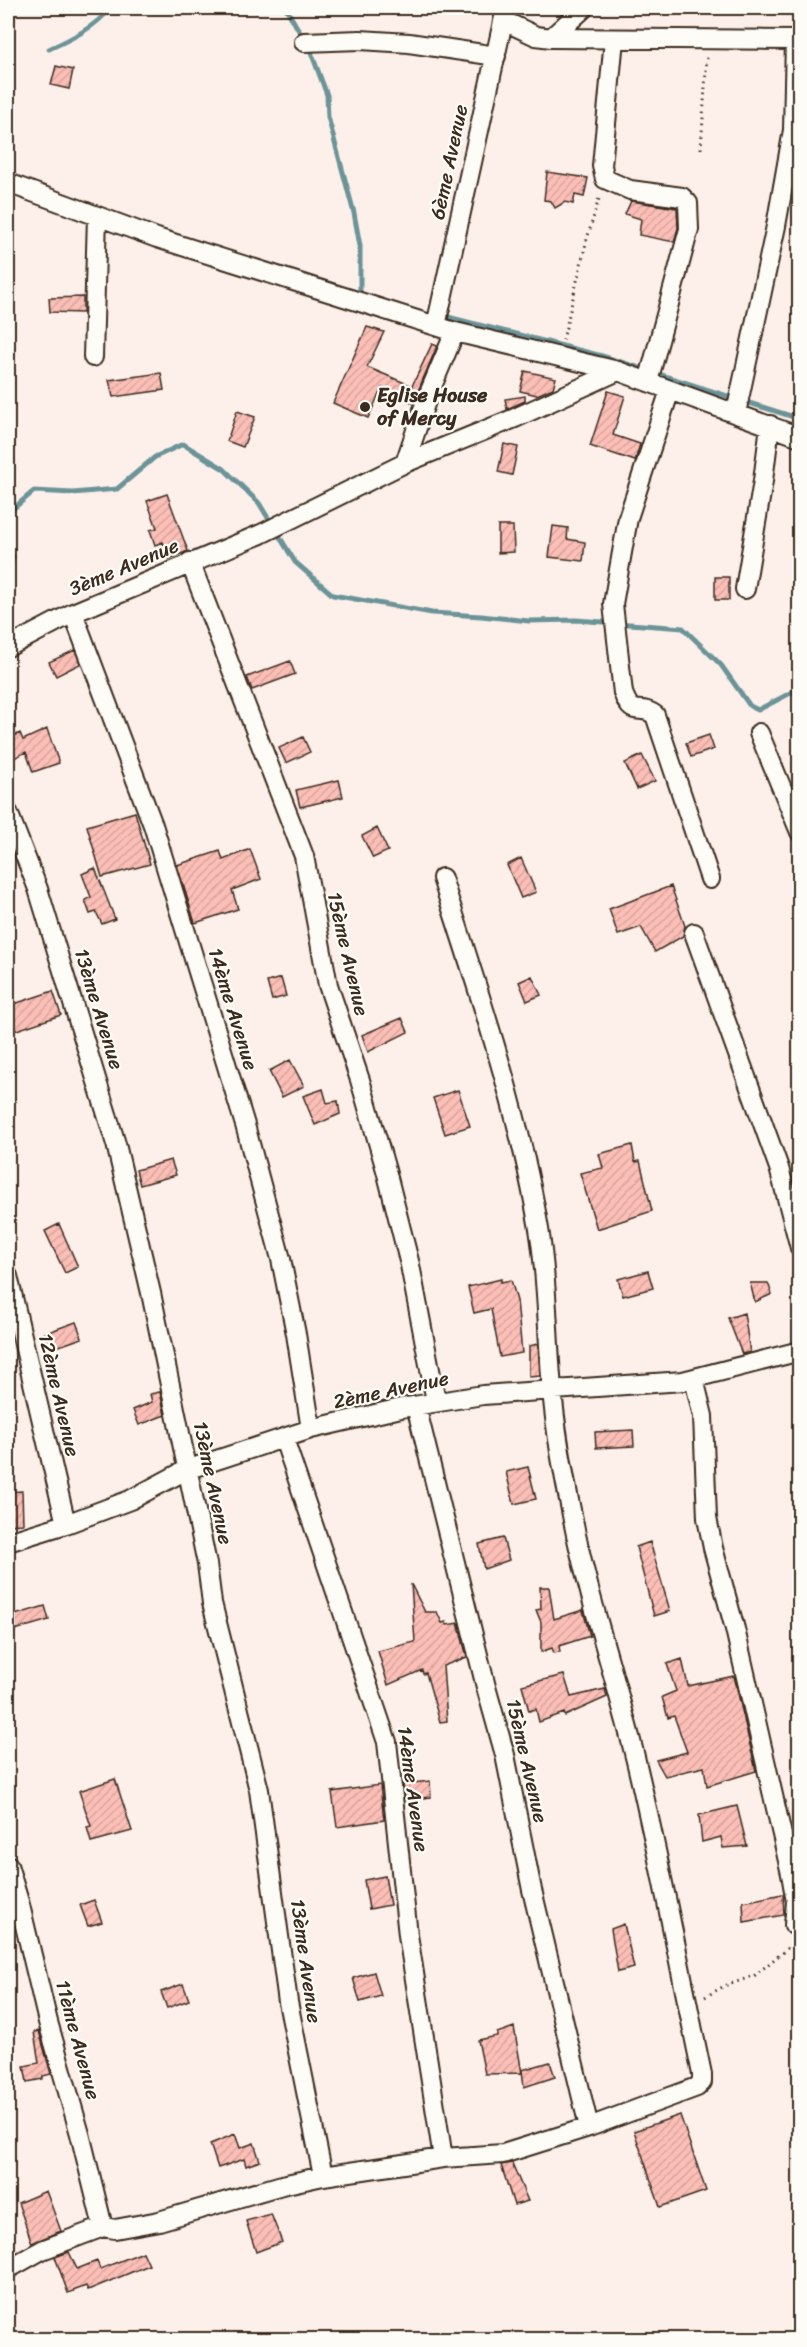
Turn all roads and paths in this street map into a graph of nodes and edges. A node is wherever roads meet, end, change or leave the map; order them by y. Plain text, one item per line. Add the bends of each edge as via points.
1 (584, 8) edge
2 (505, 14) edge
3 (551, 38) junction
4 (614, 39) junction
5 (709, 39) junction
6 (797, 40) edge
7 (304, 42) dead end
8 (496, 56) junction
9 (701, 149) dead end
10 (605, 179) junction
11 (8, 183) edge
12 (97, 216) junction
13 (436, 326) junction
14 (455, 332) junction
15 (93, 357) dead end
16 (560, 357) junction
17 (618, 370) junction
18 (648, 382) junction
19 (670, 390) junction
20 (736, 413) junction
21 (770, 425) junction
22 (800, 437) edge
23 (405, 463) junction
24 (190, 562) junction
25 (745, 589) dead end
26 (73, 613) junction
27 (8, 647) edge
28 (759, 733) dead end
29 (8, 812) edge
30 (800, 832) edge
31 (442, 878) dead end
32 (710, 879) dead end
33 (694, 933) dead end
34 (800, 1248) edge
35 (8, 1276) edge
36 (800, 1351) edge
37 (694, 1379) junction
38 (552, 1389) junction
39 (436, 1401) junction
40 (416, 1406) junction
41 (311, 1429) junction
42 (284, 1439) junction
43 (186, 1470) junction
44 (66, 1524) junction
45 (8, 1542) edge
46 (8, 1865) edge
47 (794, 1925) joint
48 (686, 2005) junction
49 (589, 2127) junction
50 (443, 2158) junction
51 (324, 2176) junction
52 (102, 2227) junction
53 (8, 2269) edge

1 - 3 street
2 - 3 street via 536,36
2 - 8 street, 6ème Avenue
3 - 4 street
4 - 5 street
4 - 10 street via 602,166
5 - 6 street
5 - 9 path
6 - 20 street via 793,130
7 - 8 street via 409,43
8 - 13 street, 6ème Avenue
10 - 16 path via 586,239
10 - 18 street via 630,190 682,197 688,202 689,229
11 - 12 street
12 - 13 street
12 - 15 street
13 - 14 street
14 - 16 street
14 - 23 street
16 - 17 street
17 - 18 street
17 - 23 street, 3ème Avenue
18 - 19 street
19 - 20 street
19 - 32 street via 628,518 613,604 623,693 628,706 655,715
20 - 21 street
21 - 22 street
21 - 25 street
23 - 24 street, 3ème Avenue via 261,534
24 - 26 street, 3ème Avenue
24 - 39 street, 15ème Avenue via 304,856 328,985 386,1170 410,1265
26 - 27 street, 3ème Avenue
26 - 41 street, 14ème Avenue via 153,825 245,1125 281,1259
28 - 30 street
29 - 43 street, 13ème Avenue via 38,889 116,1144
31 - 38 street via 485,1010 539,1226
33 - 34 street via 779,1168
35 - 44 street, 12ème Avenue
36 - 37 street, 2ème Avenue
37 - 38 street, 2ème Avenue
37 - 47 street via 703,1416 707,1518 791,1874 796,1902
38 - 39 street, 2ème Avenue
38 - 48 street via 571,1511 636,1761
39 - 40 street, 2ème Avenue
40 - 41 street, 2ème Avenue
40 - 49 street, 15ème Avenue via 505,1755 532,1890
41 - 42 street, 2ème Avenue
42 - 43 street, 2ème Avenue
42 - 50 street, 14ème Avenue via 387,1742 408,1935
43 - 44 street, 2ème Avenue via 130,1500
43 - 51 street, 13ème Avenue via 212,1603 259,1790 288,2002
44 - 45 street, 2ème Avenue
46 - 52 street, 11ème Avenue
47 - 48 path via 795,1943 754,1976
48 - 49 street via 702,2082
49 - 50 street via 503,2154
50 - 51 street
51 - 52 street via 159,2221 115,2229
52 - 53 street via 42,2250

